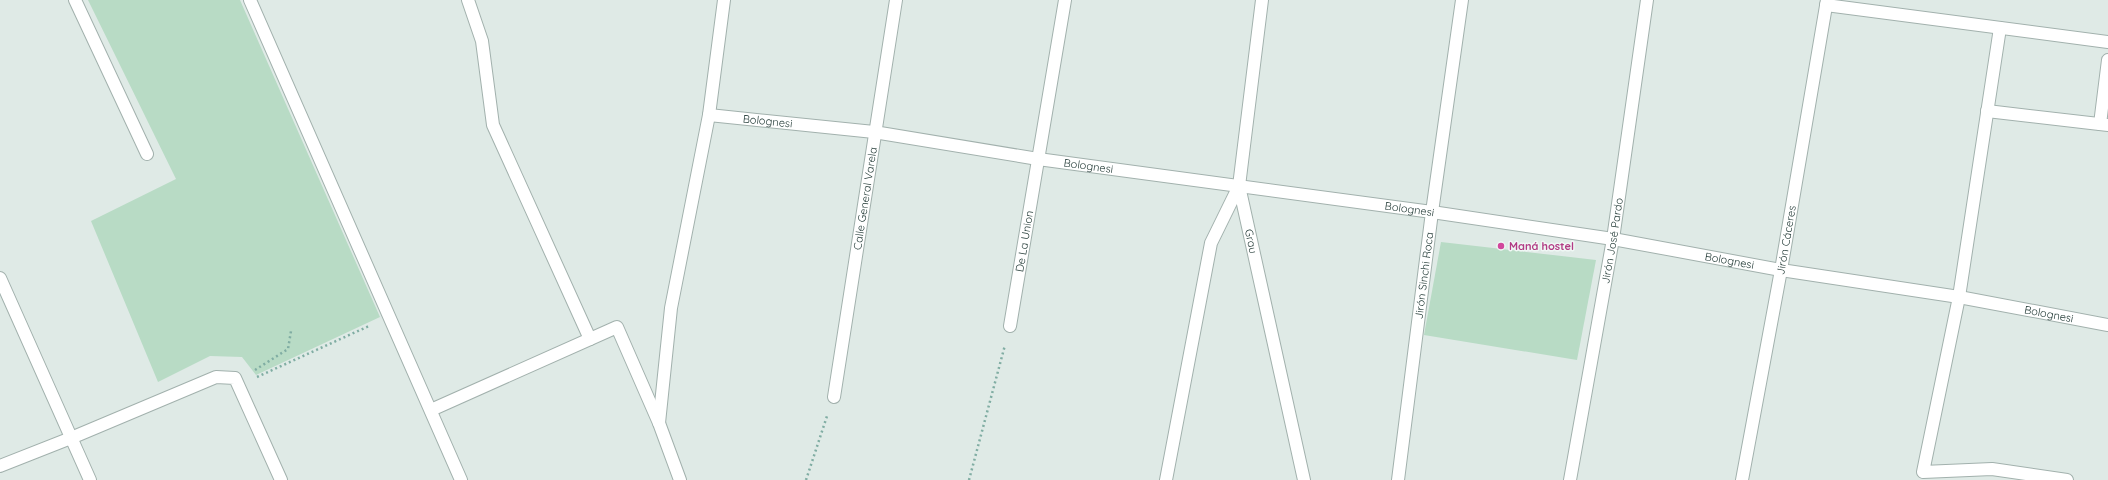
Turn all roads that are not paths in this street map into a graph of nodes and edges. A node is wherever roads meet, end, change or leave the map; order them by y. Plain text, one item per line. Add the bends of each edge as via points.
1 (75, 0) edge
2 (250, 0) edge
3 (468, 0) edge
4 (724, 0) edge
5 (896, 0) edge
6 (1066, 0) edge
7 (1262, 0) edge
8 (1462, 0) edge
9 (1647, 0) edge
10 (1826, 2) edge
11 (2000, 28) junction
12 (2108, 42) edge
13 (2108, 60) edge
14 (1987, 111) junction
15 (709, 115) junction
16 (2104, 124) edge
17 (874, 132) junction
18 (147, 154) dead end
19 (1038, 159) junction
20 (1239, 186) junction
21 (1432, 212) junction
22 (1613, 239) junction
23 (1781, 270) junction
24 (0, 278) edge
25 (1959, 297) junction
26 (2108, 325) edge
27 (1010, 326) road end
28 (590, 339) junction
29 (834, 397) road end
30 (431, 410) junction
31 (659, 423) junction
32 (72, 438) junction
33 (0, 466) edge
34 (90, 480) edge
35 (281, 480) edge
36 (461, 480) edge
37 (680, 480) edge
38 (1166, 480) edge
39 (1304, 480) edge
40 (1398, 480) edge
41 (1570, 480) edge
42 (1742, 480) edge
43 (2067, 480) edge

1 - 18 street
2 - 30 street
3 - 28 street via 482,41 493,125
4 - 15 street
5 - 17 street, Calle General Varela
6 - 19 street, De La Union
7 - 20 street, Grau
8 - 21 street, Jirón Sinchi Roca
9 - 22 street, Jirón José Pardo
10 - 11 street
10 - 23 street, Jirón Cáceres
11 - 12 street
11 - 14 street
13 - 16 street
14 - 16 street
14 - 25 street
15 - 17 street, Bolognesi
15 - 31 street via 671,308
17 - 19 street, Bolognesi
17 - 29 street, Calle General Varela
19 - 20 street, Bolognesi
19 - 27 street, De La Union
20 - 21 street, Bolognesi
20 - 38 street via 1211,243
20 - 39 street, Grau
21 - 22 street, Bolognesi
21 - 40 street, Jirón Sinchi Roca
22 - 23 street, Bolognesi
22 - 41 street, Jirón José Pardo
23 - 25 street, Bolognesi
23 - 42 street, Jirón Cáceres
24 - 32 street
25 - 26 street, Bolognesi
25 - 43 street via 1923,472 1992,469
28 - 30 street
28 - 31 street via 617,327
30 - 36 street
31 - 37 street
32 - 33 street
32 - 34 street
32 - 35 street via 216,376 241,378

